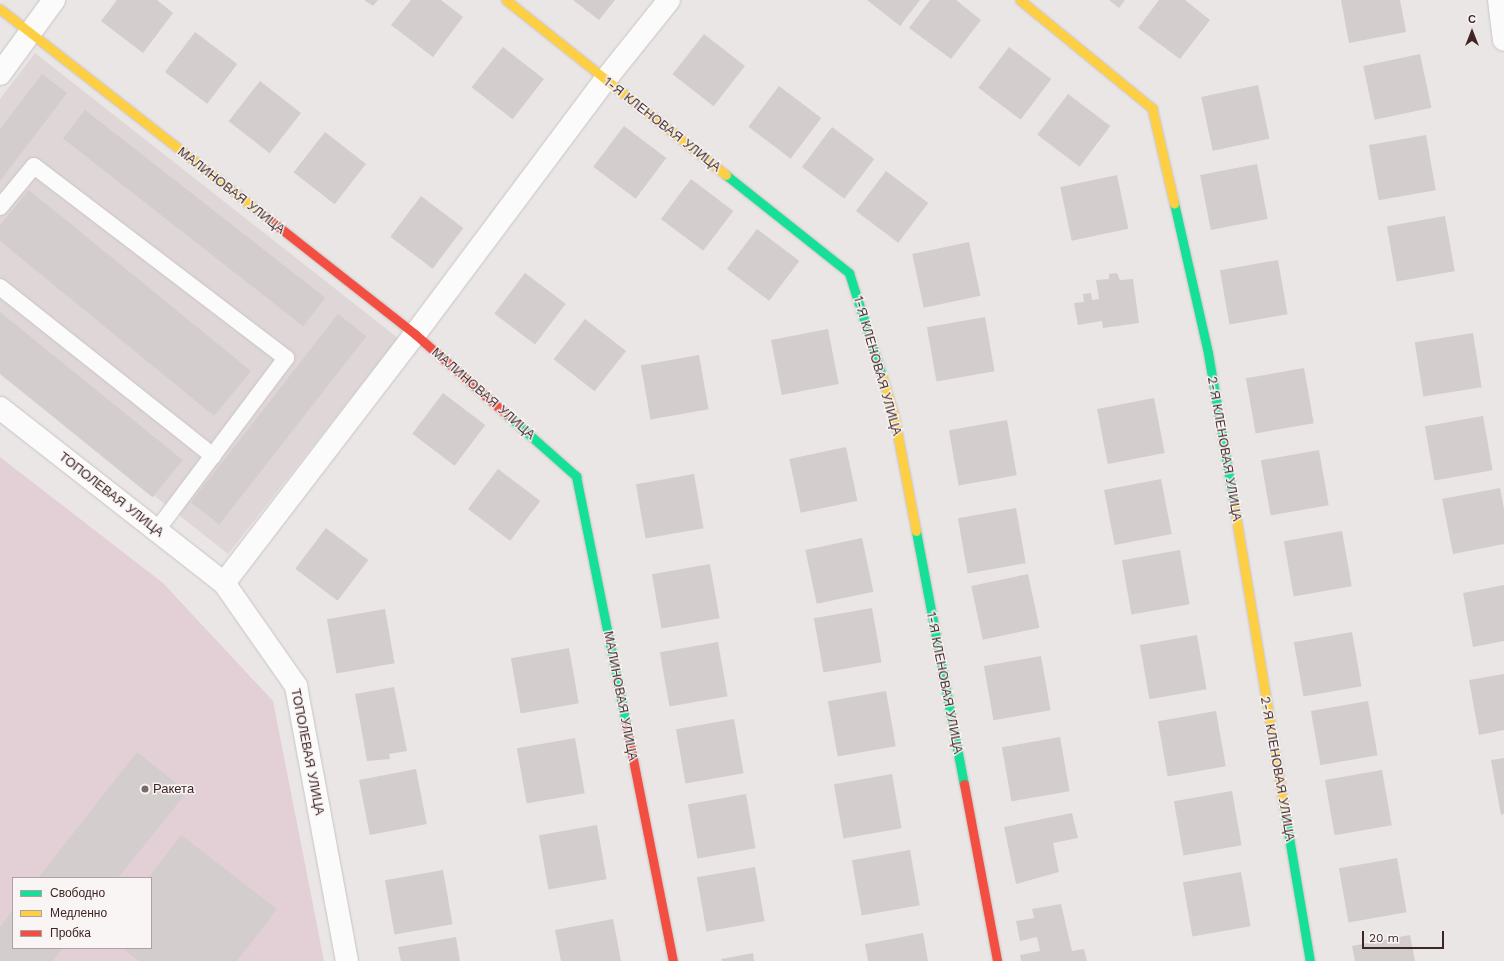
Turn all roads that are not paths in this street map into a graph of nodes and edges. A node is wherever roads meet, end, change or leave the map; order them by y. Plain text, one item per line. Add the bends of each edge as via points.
1 (54, 0) edge
2 (506, 0) edge
3 (669, 0) edge
4 (1020, 0) edge
5 (1499, 0) edge
6 (0, 9) edge
7 (30, 33) junction
8 (1504, 40) edge
9 (0, 74) edge
10 (605, 80) junction
11 (0, 207) edge
12 (0, 287) edge
13 (415, 334) junction
14 (0, 408) edge
15 (212, 456) junction
16 (157, 530) junction
17 (224, 582) junction
18 (347, 961) edge
19 (673, 961) edge
20 (997, 961) edge
21 (1310, 961) edge

1 - 7 street
2 - 10 street, 1-Я КЛЕНОВАЯ УЛИЦА
3 - 10 street
4 - 21 street, 2-Я КЛЕНОВАЯ УЛИЦА via 1152,108 1208,353
5 - 8 street
6 - 7 street, МАЛИНОВАЯ УЛИЦА
7 - 9 street
7 - 13 street, МАЛИНОВАЯ УЛИЦА
10 - 13 street
10 - 20 street, 1-Я КЛЕНОВАЯ УЛИЦА via 849,273 894,416
11 - 15 lane via 34,166 286,358
12 - 15 lane
13 - 17 street
13 - 19 street, МАЛИНОВАЯ УЛИЦА via 576,476
14 - 16 street, ТОПОЛЕВАЯ УЛИЦА
15 - 16 lane
16 - 17 street, ТОПОЛЕВАЯ УЛИЦА
17 - 18 street, ТОПОЛЕВАЯ УЛИЦА via 296,686

